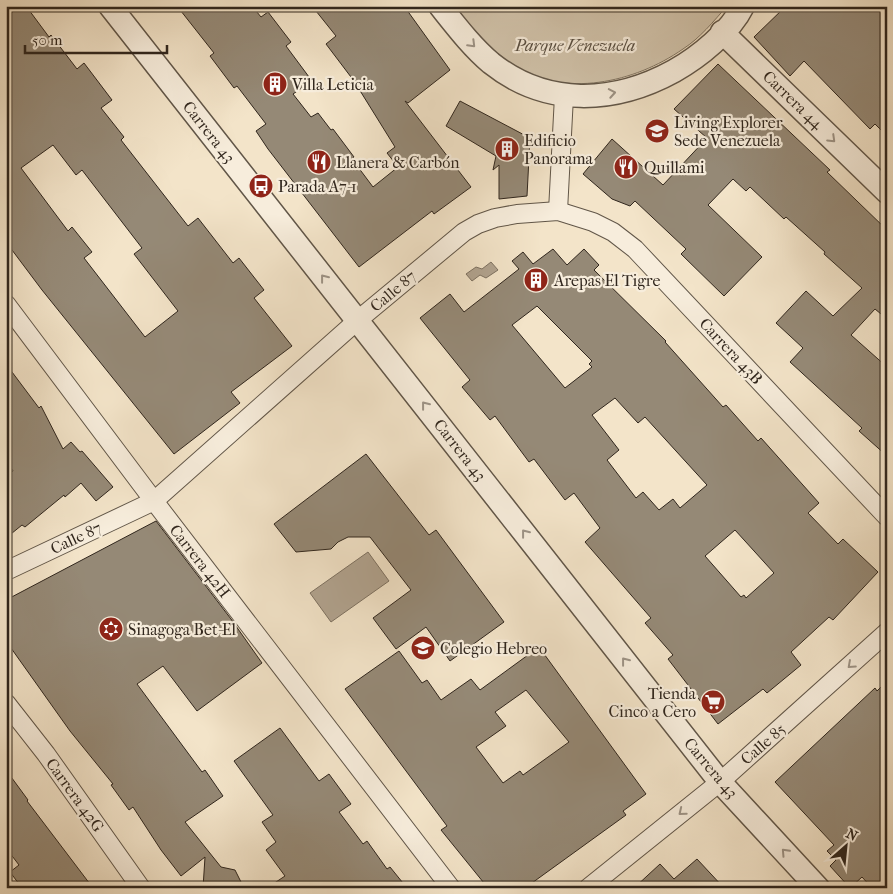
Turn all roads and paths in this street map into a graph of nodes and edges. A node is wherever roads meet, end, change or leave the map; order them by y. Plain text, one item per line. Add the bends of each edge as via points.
1 (110, 6) edge
2 (440, 6) edge
3 (743, 6) edge
4 (722, 32) junction
5 (564, 96) junction
6 (887, 192) edge
7 (558, 211) junction
8 (6, 304) edge
9 (358, 320) junction
10 (154, 501) junction
11 (887, 517) edge
12 (6, 571) edge
13 (887, 632) edge
14 (6, 703) edge
15 (720, 782) junction
16 (142, 888) edge
17 (451, 888) edge
18 (588, 888) edge
19 (818, 888) edge

9 -> 1 street, Carrera 43
2 -> 5 street via 491,63 528,85
3 - 4 street
5 -> 4 street via 589,97 646,84 684,65
4 -> 6 street, Carrera 44
5 - 7 street
7 - 9 street, Calle 87 via 516,214 478,224
7 - 11 street, Carrera 43B via 613,232 634,249
8 - 10 street, Carrera 42H
9 - 10 street, Calle 87
15 -> 9 street, Carrera 43
10 - 12 street, Calle 87
10 - 17 street, Carrera 42H
13 -> 15 street, Calle 85
14 - 16 street, Carrera 42G
15 -> 18 street, Calle 85
19 -> 15 street, Carrera 43

